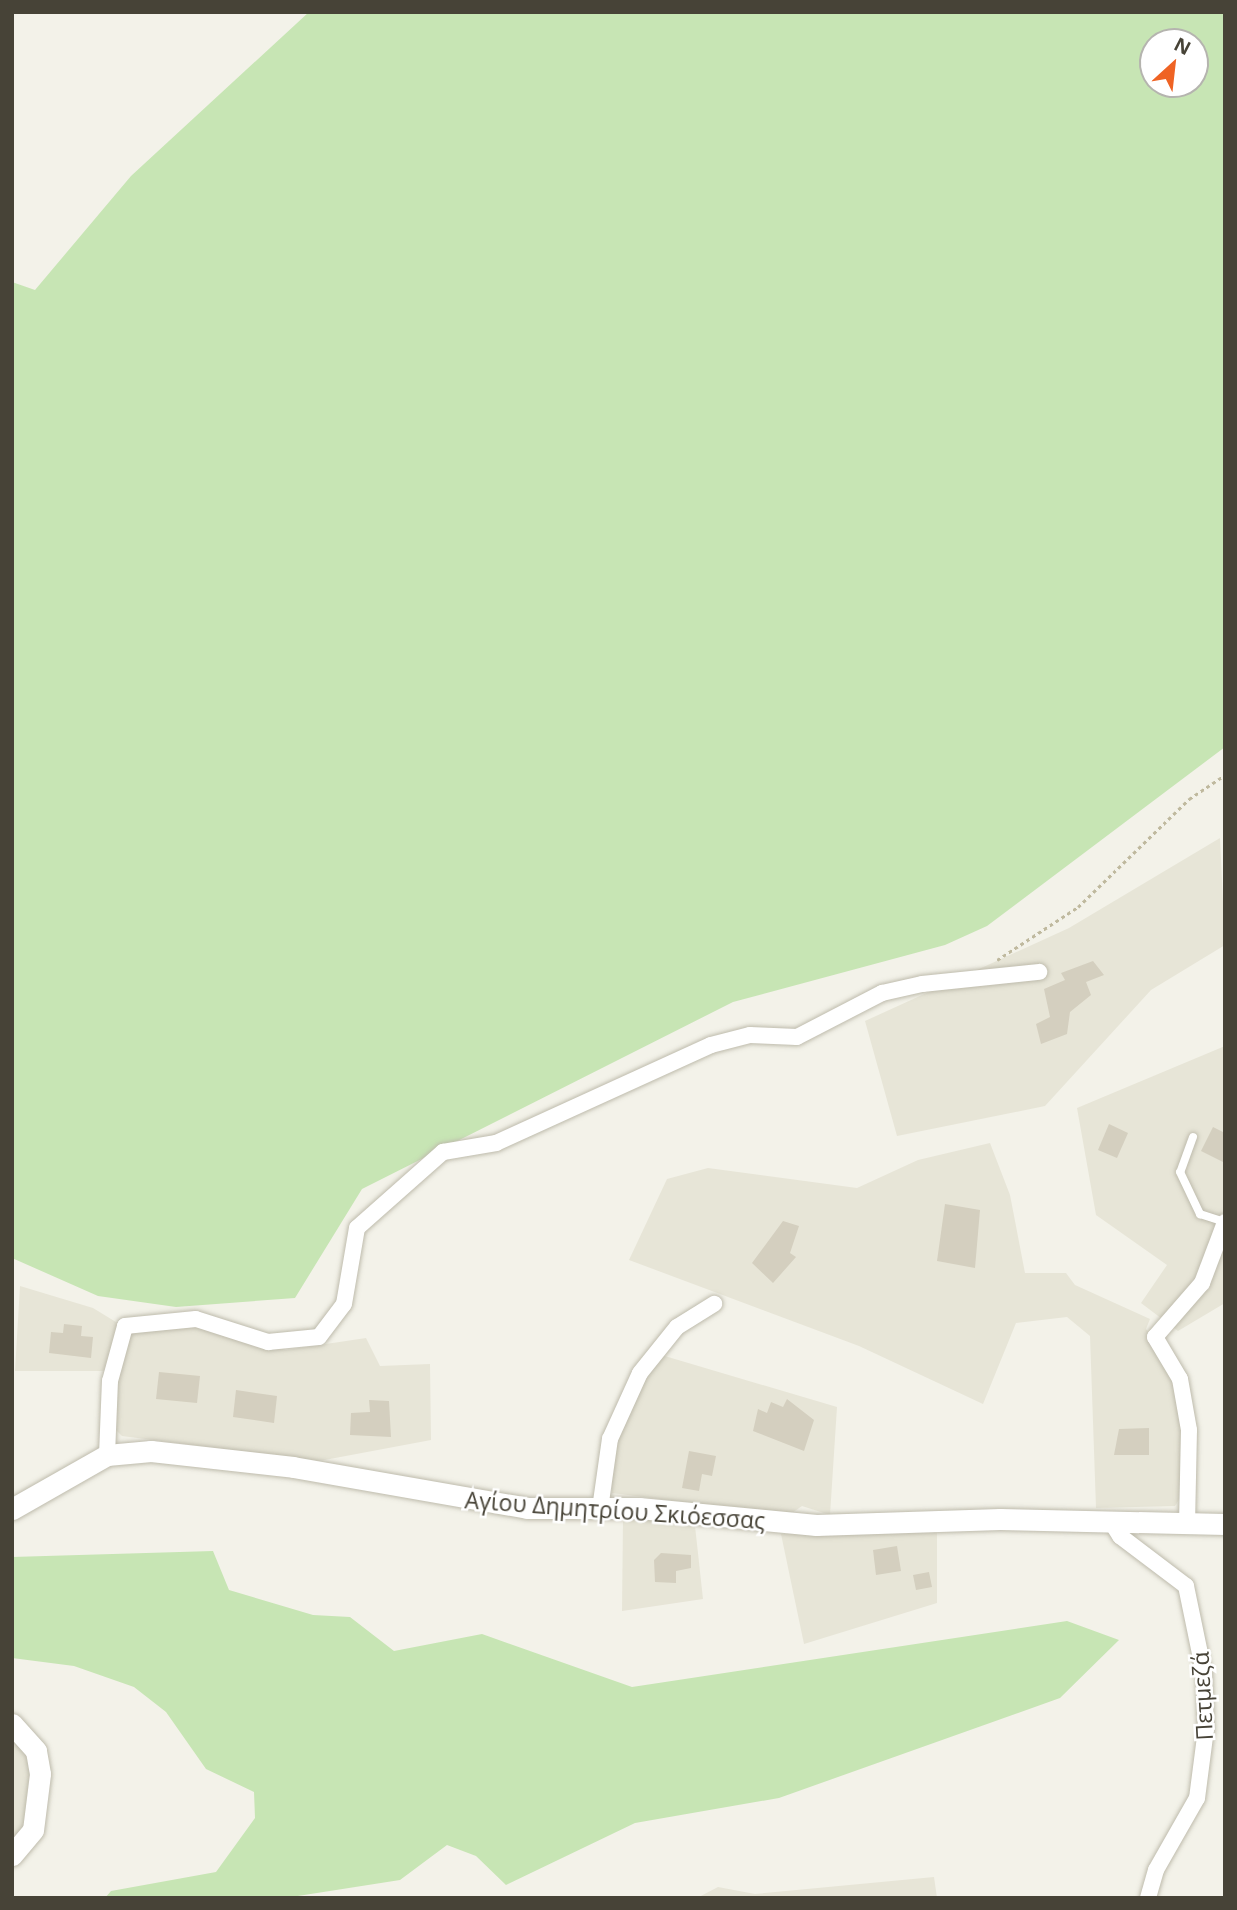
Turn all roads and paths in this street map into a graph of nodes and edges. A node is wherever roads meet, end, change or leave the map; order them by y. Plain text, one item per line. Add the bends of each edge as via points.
1 (1225, 775) edge
2 (983, 962) dead end
3 (1039, 972) dead end
4 (1193, 1138) dead end
5 (1225, 1222) edge
6 (714, 1304) dead end
7 (107, 1455) junction
8 (12, 1508) edge
9 (600, 1509) junction
10 (1110, 1520) junction
11 (1225, 1524) edge
12 (1187, 1525) junction
13 (12, 1724) edge
14 (12, 1856) edge
15 (1148, 1898) edge

1 - 2 path via 1189,799 1078,907 996,961
3 - 7 street via 922,984 883,993 797,1037 750,1035 711,1045 496,1143 443,1152 391,1192 358,1228 344,1304 319,1337 268,1342 196,1319 125,1326 110,1381
4 - 5 lane via 1180,1172 1200,1213
5 - 12 street via 1202,1283 1155,1338 1180,1379 1187,1417
6 - 9 street via 677,1327 640,1373 611,1439
7 - 8 street, Αγίου Δημητρίου Σκιόεσσας
7 - 9 street, Αγίου Δημητρίου Σκιόεσσας via 198,1454 509,1507
9 - 10 street, Αγίου Δημητρίου Σκιόεσσας via 816,1525
10 - 12 street, Αγίου Δημητρίου Σκιόεσσας
10 - 15 street, Πετμεζά via 1120,1536 1186,1586 1203,1673 1206,1729 1197,1798
11 - 12 street, Αγίου Δημητρίου Σκιόεσσας
13 - 14 street via 36,1751 40,1774 33,1830

